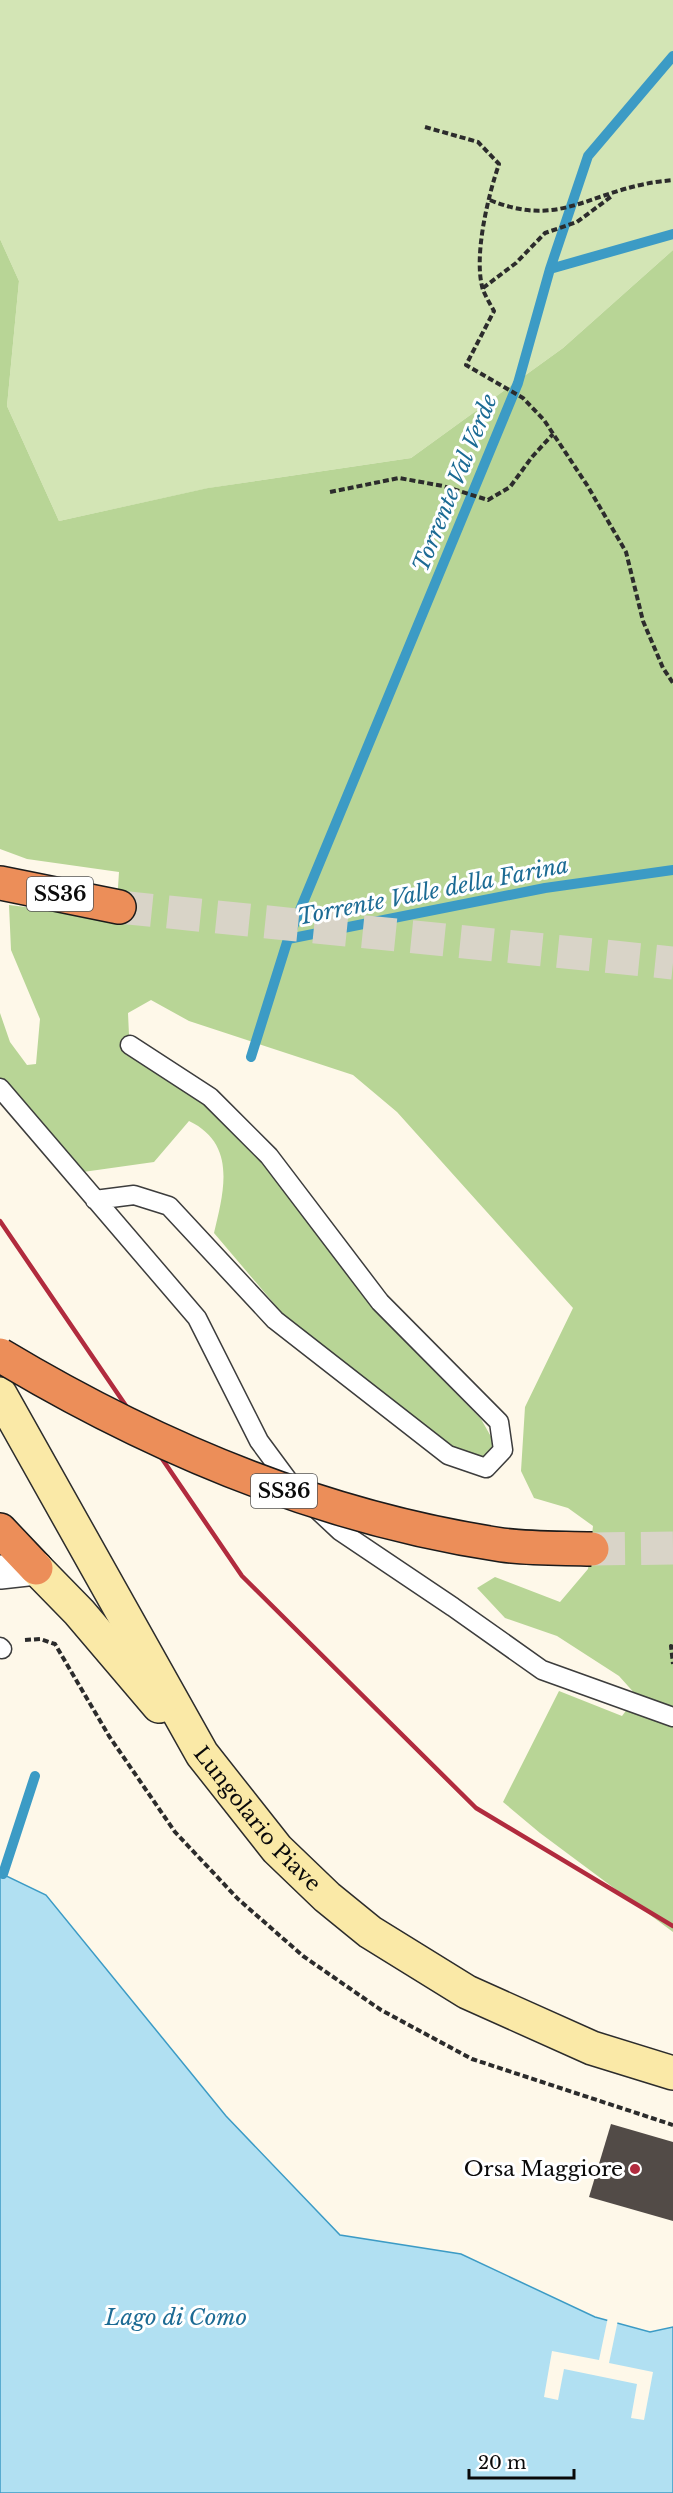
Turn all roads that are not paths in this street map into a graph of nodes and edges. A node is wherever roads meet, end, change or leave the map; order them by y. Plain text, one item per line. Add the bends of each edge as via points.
1 (0, 883) edge
2 (119, 908) tunnel mouth
3 (130, 1045) dead end
4 (0, 1088) edge
5 (95, 1200) junction
6 (0, 1355) edge
7 (0, 1394) edge
8 (0, 1530) edge
9 (592, 1549) tunnel mouth
10 (36, 1568) junction
11 (0, 1572) edge
12 (673, 1717) edge
13 (202, 1754) junction
14 (673, 2073) edge

1 - 2 highway, SS36
3 - 5 lane via 210,1097 269,1156 380,1302 499,1422 503,1450 486,1468 448,1455 274,1320 169,1206 134,1195
4 - 5 lane
5 - 12 lane via 197,1318 259,1441 293,1487 340,1531 542,1670
6 - 9 highway, SS36, bridge via 110,1417 185,1453 344,1511 504,1545
7 - 13 main road, Lungolario Piave
8 - 10 highway
10 - 11 street
10 - 13 main road
13 - 14 main road, Lungolario Piave via 277,1849 370,1932 467,1992 592,2048

